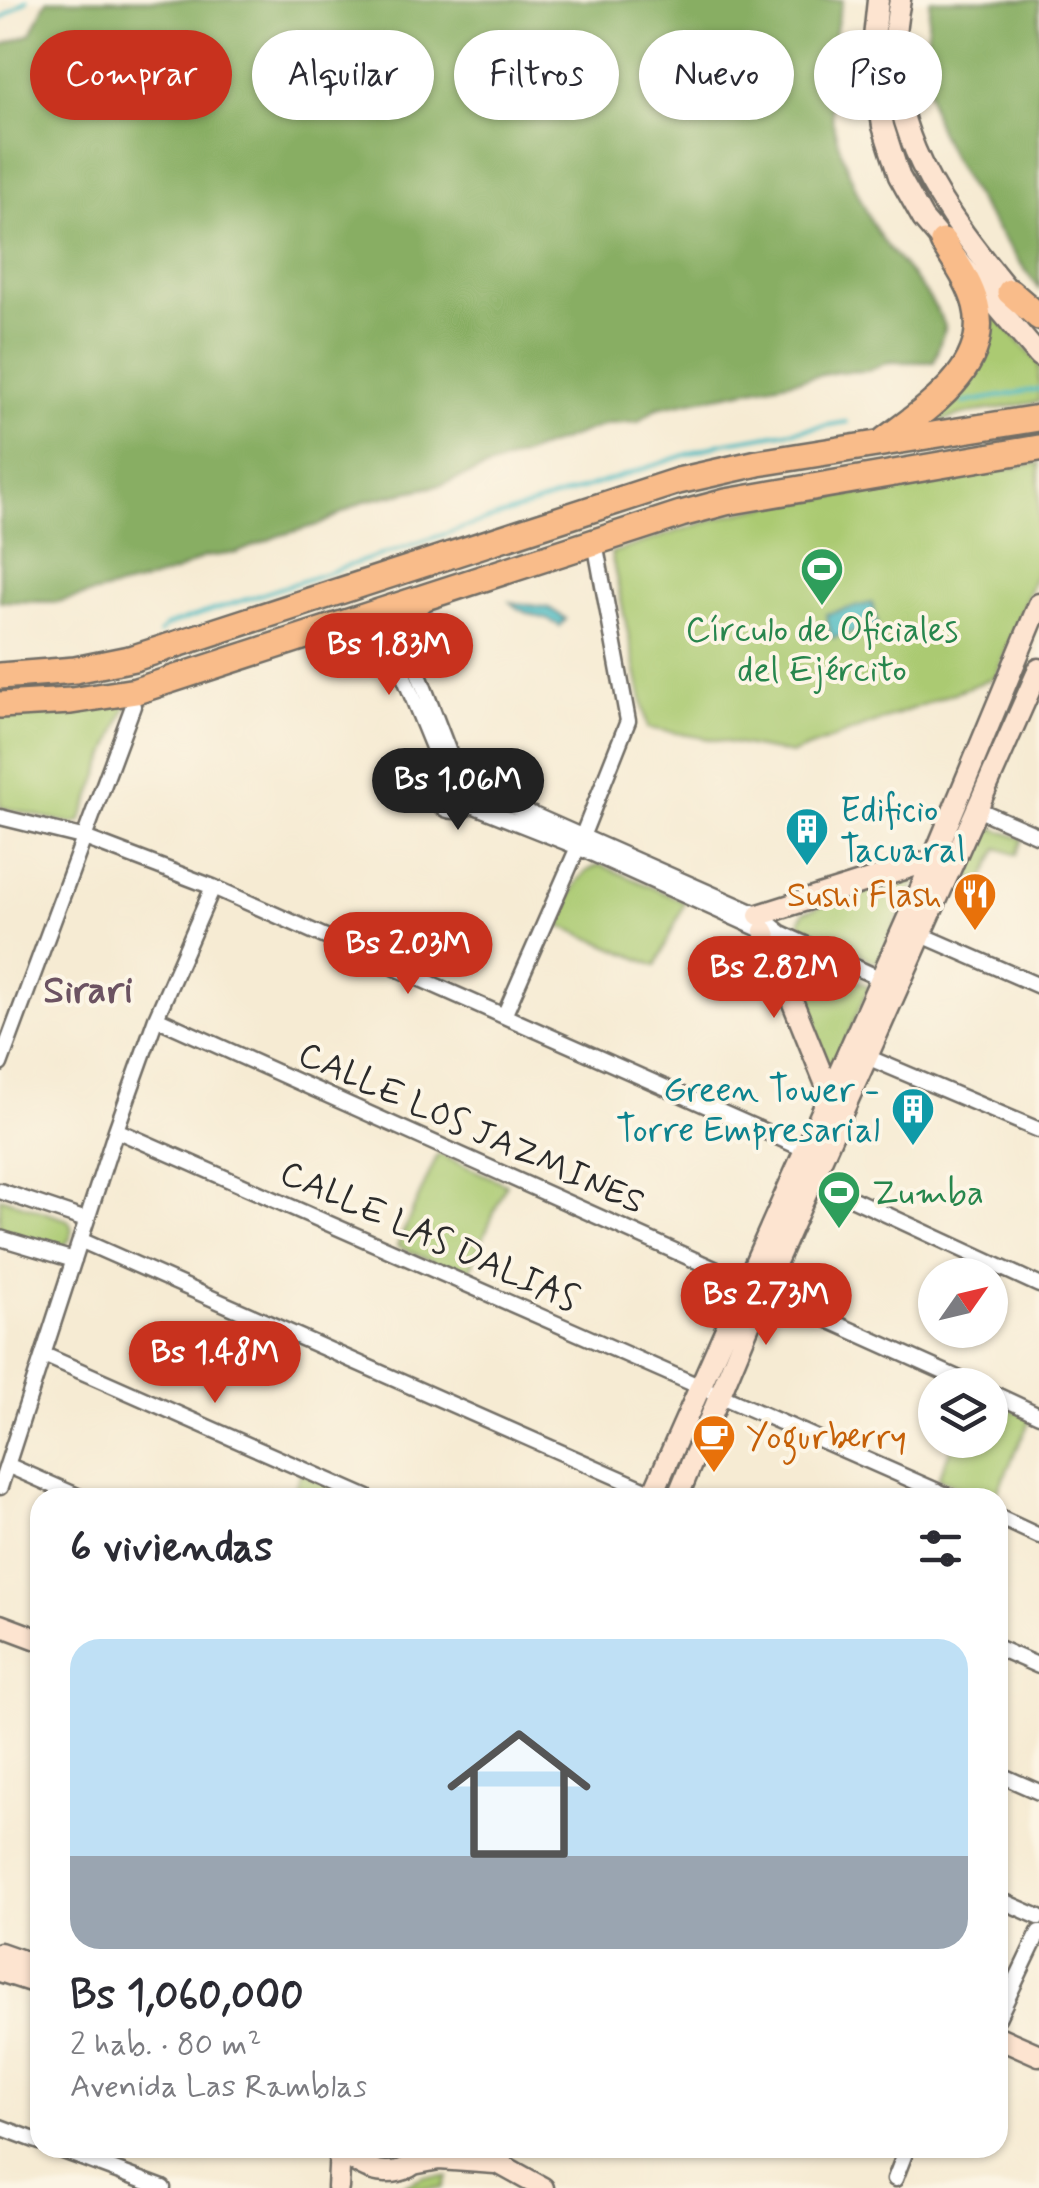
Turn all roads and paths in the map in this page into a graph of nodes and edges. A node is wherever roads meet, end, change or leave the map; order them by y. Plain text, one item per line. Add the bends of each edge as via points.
1 (878, 0) edge
2 (900, 0) edge
3 (943, 242) junction
4 (1010, 292) junction
5 (1039, 318) edge
6 (1039, 327) edge
7 (1039, 356) edge
8 (1039, 418) edge
9 (881, 442) junction
10 (1039, 448) edge
11 (641, 492) junction
12 (595, 542) junction
13 (422, 599) junction
14 (1039, 604) edge
15 (385, 610) junction
16 (403, 633) junction
17 (0, 676) edge
18 (1008, 676) junction
19 (1037, 680) edge
20 (0, 706) edge
21 (133, 706) dead end
22 (447, 765) junction
23 (982, 771) junction
24 (480, 788) junction
25 (472, 805) junction
26 (977, 809) junction
27 (0, 817) edge
28 (1039, 836) edge
29 (82, 837) junction
30 (580, 842) junction
31 (933, 860) junction
32 (213, 887) junction
33 (929, 893) junction
34 (768, 926) junction
35 (922, 935) junction
36 (880, 978) junction
37 (1039, 986) edge
38 (504, 1016) junction
39 (156, 1018) junction
40 (867, 1057) junction
41 (0, 1064) edge
42 (830, 1092) junction
43 (116, 1130) junction
44 (1039, 1130) edge
45 (813, 1153) junction
46 (812, 1180) junction
47 (0, 1191) edge
48 (86, 1220) junction
49 (0, 1238) edge
50 (80, 1240) junction
51 (74, 1260) junction
52 (1039, 1285) edge
53 (754, 1286) junction
54 (44, 1355) junction
55 (935, 1368) edge
56 (698, 1388) junction
57 (720, 1396) junction
58 (1008, 1400) edge
59 (1039, 1414) edge
60 (8, 1465) junction
61 (0, 1488) edge
62 (60, 1488) edge
63 (345, 1488) edge
64 (638, 1488) edge
65 (659, 1488) edge
66 (681, 1488) edge
67 (929, 1488) edge
68 (1008, 1522) edge
69 (1039, 1536) edge
70 (0, 1625) edge
71 (30, 1636) edge
72 (1008, 1652) edge
73 (1039, 1666) edge
74 (1008, 1778) edge
75 (1039, 1792) edge
76 (1008, 1903) edge
77 (1039, 1917) edge
78 (1039, 1932) edge
79 (0, 1954) edge
80 (30, 1964) edge
81 (0, 1972) edge
82 (30, 1981) edge
83 (1008, 1997) edge
84 (1008, 2041) edge
85 (1039, 2054) edge
86 (0, 2127) edge
87 (30, 2138) edge
88 (82, 2158) edge
89 (340, 2158) edge
90 (349, 2158) edge
91 (417, 2158) edge
92 (487, 2158) edge
93 (903, 2158) edge
94 (496, 2164) junction
95 (406, 2168) junction
96 (895, 2179) dead end
97 (163, 2188) edge
98 (338, 2188) edge
99 (378, 2188) edge
100 (544, 2188) edge

1 - 3 main road via 872,56 883,126 899,176
2 - 4 main road via 894,57 916,157 936,197
3 - 7 main road
3 - 9 highway via 977,308 972,356 953,384
4 - 5 highway
4 - 6 main road
8 - 9 highway
9 - 11 highway via 722,470
10 - 12 highway via 760,494
11 - 12 highway via 597,511 591,526
11 - 17 highway via 134,658
12 - 13 highway
12 - 30 street via 628,720
13 - 15 highway
13 - 16 highway via 406,617
14 - 18 main road
15 - 16 street
15 - 20 highway via 136,691
15 - 22 street
16 - 22 street
18 - 19 street
18 - 23 main road
19 - 23 main road
21 - 29 street
22 - 24 street via 472,770
22 - 25 street via 431,784 436,803 454,812
23 - 26 main road
23 - 31 main road
24 - 25 street
24 - 30 street
25 - 30 street
26 - 28 street
26 - 33 main road
27 - 29 street
29 - 32 street
29 - 41 street
30 - 34 street
30 - 38 street
31 - 33 main road
31 - 34 main road
32 - 38 street
32 - 39 street
33 - 35 main road
33 - 36 main road
34 - 36 street
34 - 42 main road
35 - 37 street
35 - 40 main road
36 - 42 main road
38 - 45 street
39 - 43 street
39 - 53 street, CALLE LOS JAZMINES
40 - 44 street
40 - 45 main road
42 - 45 main road
43 - 48 street
43 - 56 street, CALLE LAS DALIAS
45 - 46 main road
45 - 53 main road
46 - 52 street
46 - 53 main road
47 - 48 street
48 - 50 street
49 - 51 street
50 - 51 street
50 - 64 street
51 - 54 street
53 - 55 street, CALLE LOS JAZMINES
53 - 56 main road
53 - 57 main road
54 - 60 street
54 - 63 street
56 - 57 street, CALLE LAS DALIAS
56 - 65 main road
57 - 66 main road
57 - 67 street, CALLE LAS DALIAS
58 - 59 street
60 - 61 street
60 - 62 street
68 - 69 street
70 - 71 main road
72 - 73 street
74 - 75 street
76 - 77 street
78 - 83 street
79 - 80 main road
81 - 82 main road
84 - 85 main road
86 - 87 street
88 - 97 street
89 - 98 main road
90 - 95 main road via 381,2173
91 - 95 main road
92 - 94 main road
93 - 96 street
94 - 95 main road via 439,2158
94 - 100 main road
95 - 99 main road

